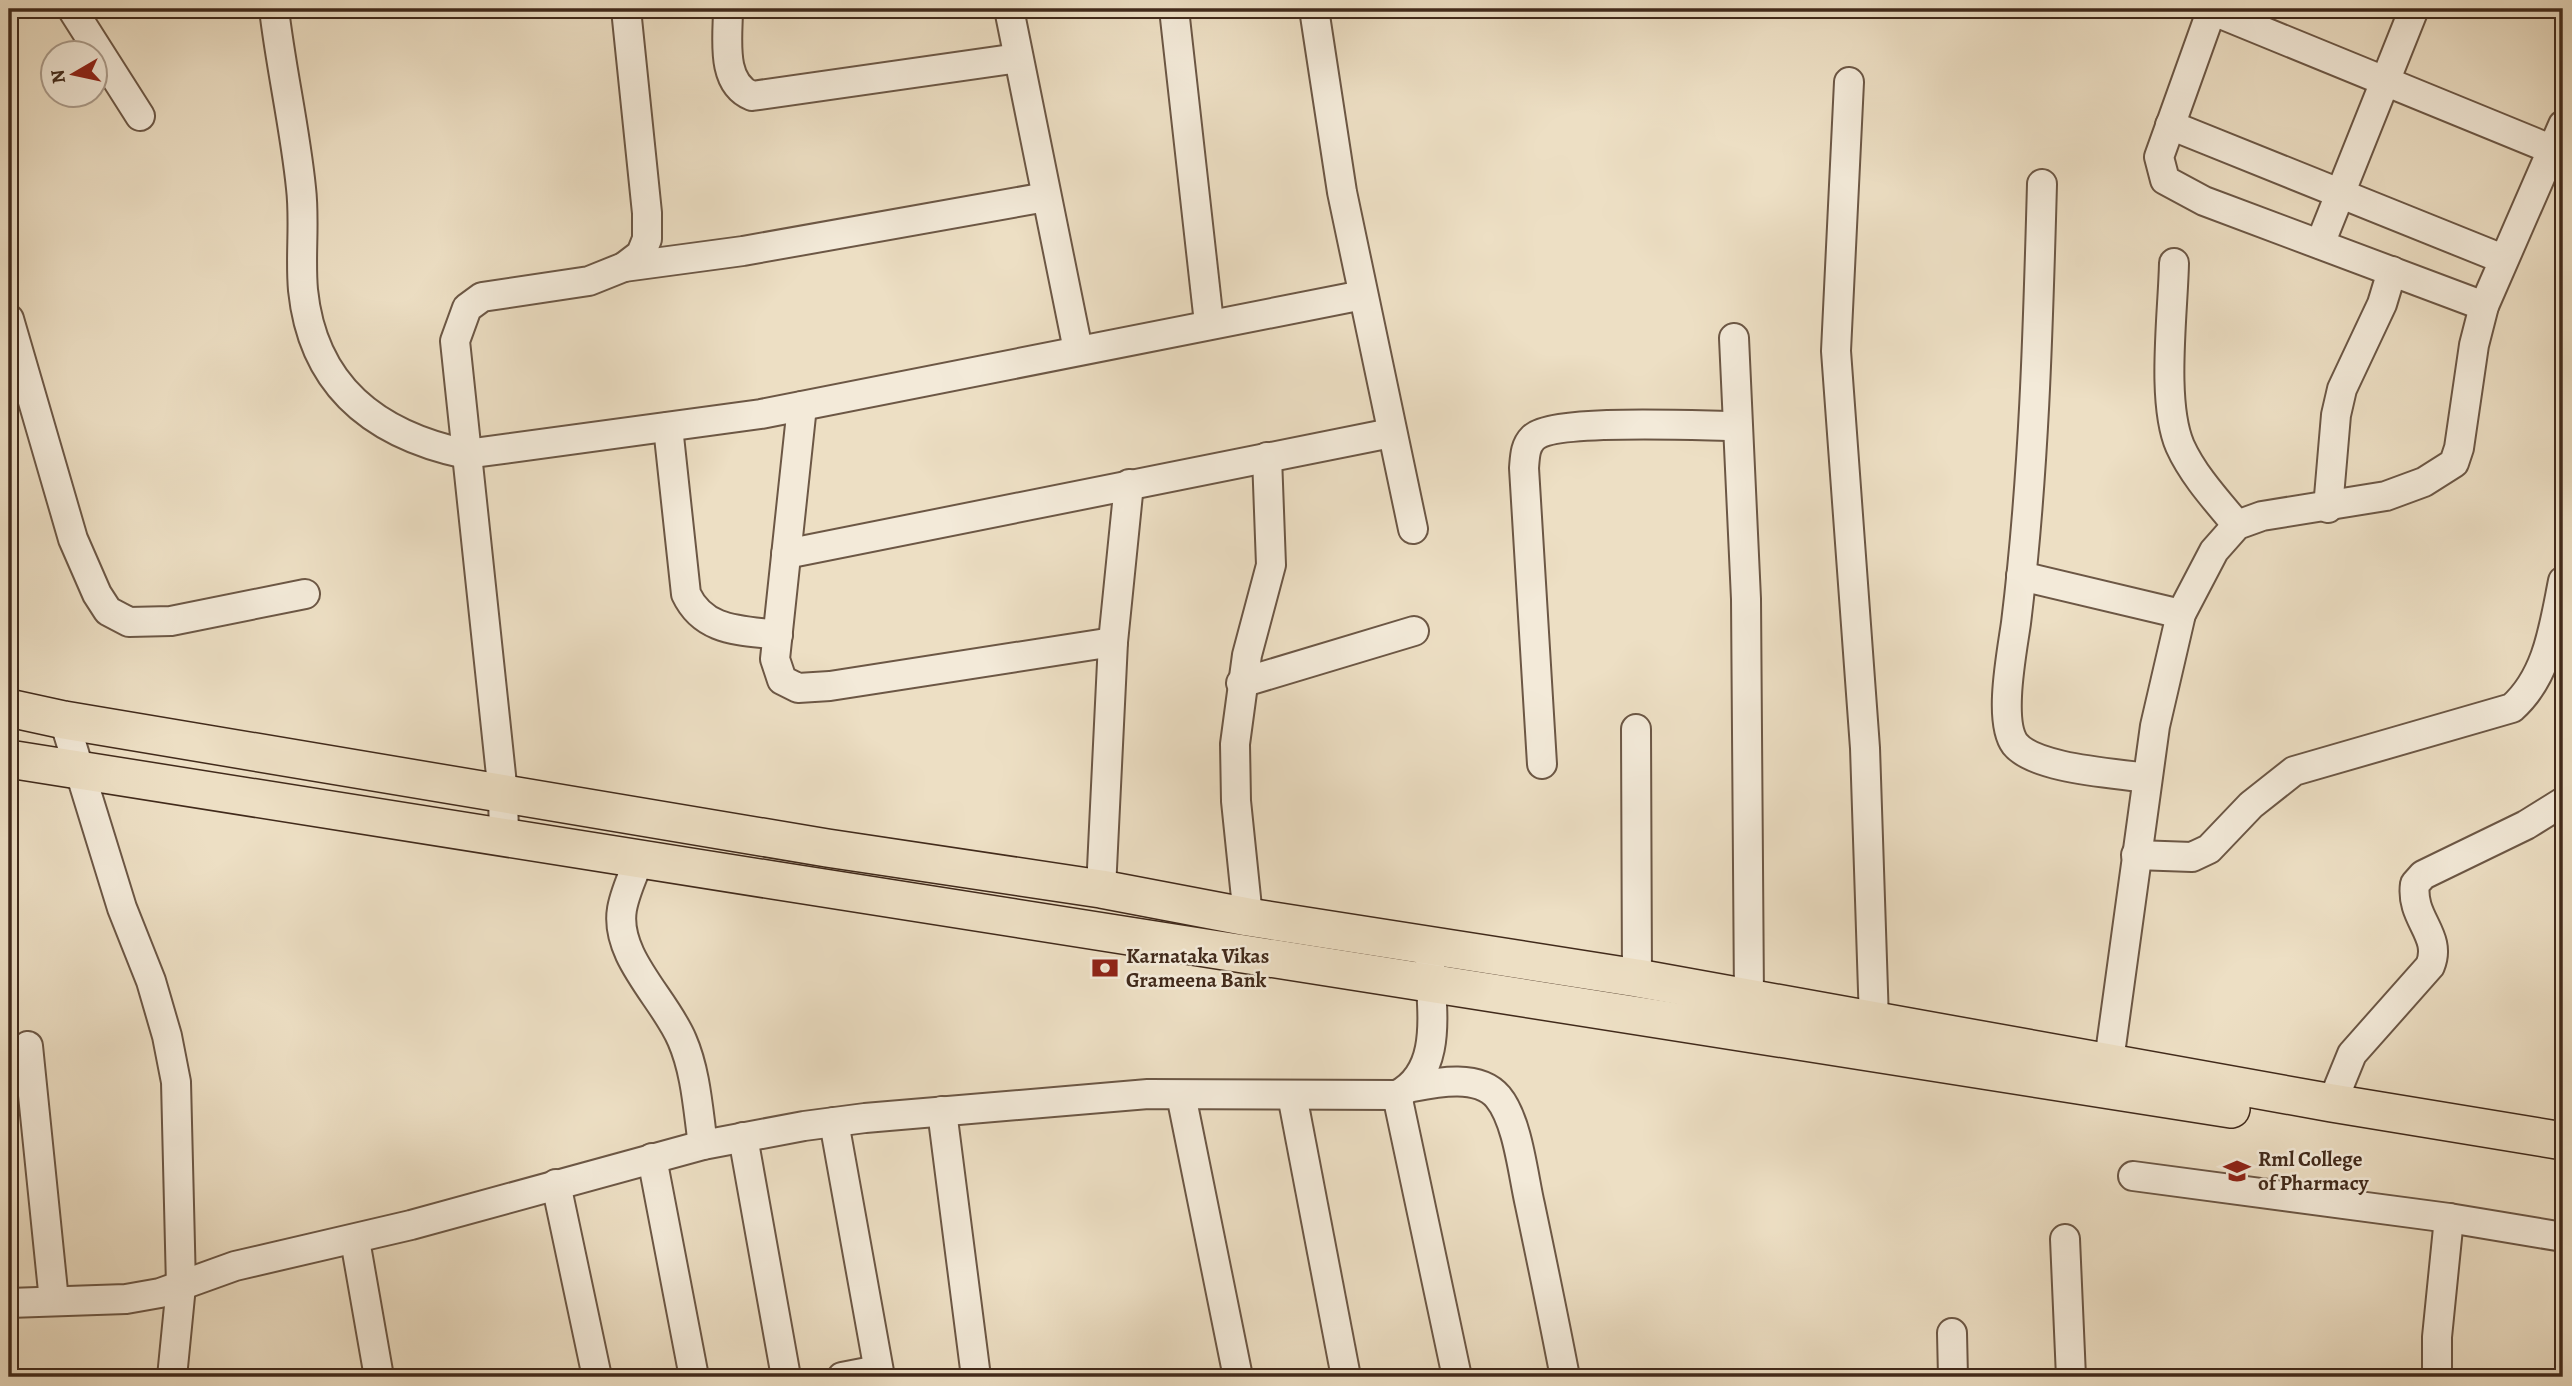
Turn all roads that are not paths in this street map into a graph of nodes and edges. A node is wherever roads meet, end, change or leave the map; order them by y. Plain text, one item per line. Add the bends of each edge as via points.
1 (72, 9) edge
2 (274, 9) edge
3 (626, 9) edge
4 (728, 9) edge
5 (1009, 9) edge
6 (1174, 9) edge
7 (1314, 9) edge
8 (2212, 9) edge
9 (2414, 9) edge
10 (1018, 58) junction
11 (2386, 79) junction
12 (1849, 82) dead end
13 (140, 116) dead end
14 (2170, 125) junction
15 (2558, 137) edge
16 (2042, 184) dead end
17 (2341, 191) junction
18 (1046, 197) junction
19 (2319, 244) junction
20 (2503, 259) junction
21 (2175, 263) dead end
22 (624, 267) junction
23 (2392, 271) junction
24 (1363, 295) junction
25 (2484, 306) junction
26 (9, 319) edge
27 (1209, 323) junction
28 (1734, 338) dead end
29 (1078, 350) junction
30 (802, 406) junction
31 (1737, 426) junction
32 (668, 427) junction
33 (1391, 433) junction
34 (466, 454) junction
35 (1267, 457) junction
36 (1129, 484) junction
37 (2328, 508) junction
38 (2237, 526) junction
39 (1413, 529) dead end
40 (786, 554) junction
41 (2021, 576) junction
42 (2563, 581) edge
43 (305, 594) dead end
44 (2182, 614) junction
45 (1414, 631) dead end
46 (778, 635) junction
47 (1113, 642) junction
48 (1241, 683) junction
49 (9, 708) edge
50 (64, 720) junction
51 (1636, 729) dead end
52 (9, 759) edge
53 (1542, 764) dead end
54 (80, 771) junction
55 (2147, 778) junction
56 (503, 794) junction
57 (2563, 802) edge
58 (504, 837) junction
59 (2136, 855) junction
60 (640, 858) junction
61 (1101, 890) junction
62 (1248, 917) junction
63 (1430, 965) junction
64 (1636, 995) junction
65 (1749, 998) junction
66 (1874, 1021) junction
67 (28, 1046) dead end
68 (2109, 1061) junction
69 (1405, 1091) junction
70 (1181, 1095) junction
71 (1293, 1095) junction
72 (2332, 1103) junction
73 (942, 1111) junction
74 (834, 1122) junction
75 (743, 1137) junction
76 (2563, 1141) edge
77 (703, 1145) junction
78 (652, 1158) junction
79 (2563, 1164) edge
80 (2133, 1176) dead end
81 (556, 1184) junction
82 (2449, 1218) junction
83 (2563, 1237) edge
84 (2065, 1239) dead end
85 (355, 1240) junction
86 (181, 1286) junction
87 (54, 1301) junction
88 (9, 1303) edge
89 (1952, 1332) dead end
90 (879, 1374) edge
91 (172, 1377) edge
92 (379, 1377) edge
93 (597, 1377) edge
94 (694, 1377) edge
95 (786, 1377) edge
96 (842, 1377) edge
97 (976, 1377) edge
98 (1238, 1377) edge
99 (1346, 1377) edge
100 (1457, 1377) edge
101 (1566, 1377) edge
102 (1953, 1377) edge
103 (2071, 1377) edge
104 (2437, 1377) edge

1 - 13 street
2 - 34 street via 302,191 303,290 317,342 343,390 366,414 412,438
3 - 22 street via 647,239 641,254
4 - 10 street via 733,81 741,92 752,96
5 - 10 street
6 - 27 street
7 - 24 street via 1327,108
8 - 11 street
8 - 14 street
9 - 11 street
10 - 18 street
11 - 15 street
11 - 17 street
12 - 66 street via 1836,351 1866,748
14 - 17 street
14 - 19 street via 2159,157 2165,180 2204,201
15 - 20 street
16 - 41 street via 2036,400
17 - 19 street
17 - 20 street
18 - 22 street via 743,251
18 - 29 street
19 - 23 street
20 - 25 street
21 - 38 street via 2173,426 2192,468
22 - 34 street via 589,281 482,297 467,308 455,341
23 - 25 street
23 - 37 street via 2382,304 2342,389
24 - 27 street
24 - 33 street
25 - 37 street via 2454,463 2424,482 2386,496
26 - 43 street via 74,539 108,611 129,622 171,621
27 - 29 street
28 - 31 street
29 - 30 street
30 - 32 street
30 - 40 street
31 - 53 street via 1565,427 1535,436 1526,447
31 - 65 street via 1746,599
32 - 34 street
32 - 46 street via 685,593 694,612 729,629
33 - 35 street
33 - 39 street
34 - 56 street
35 - 36 street
35 - 48 street via 1271,565
36 - 40 street
36 - 47 street
37 - 38 street via 2262,516
38 - 44 street via 2214,551
40 - 46 street
41 - 44 street
41 - 55 street via 2009,678 2008,728 2015,744 2052,763
42 - 59 street via 2551,642 2536,679 2512,708 2294,771 2251,805 2209,849 2192,857
44 - 55 street
45 - 48 street
46 - 47 street via 775,659 782,680 798,688
47 - 61 street
48 - 62 street via 1236,802
49 - 50 main road
50 - 54 street
50 - 56 main road
51 - 64 street
52 - 54 main road
54 - 58 main road
54 - 86 street via 167,1036 176,1082
55 - 59 street
56 - 58 street
56 - 61 main road
57 - 72 street via 2415,884 2415,910 2435,947 2435,956 2352,1054
58 - 60 main road
59 - 68 street
60 - 63 main road
60 - 77 street via 622,911 622,927 639,967 681,1038
61 - 62 main road
62 - 63 main road
63 - 64 main road
63 - 69 street via 1432,1044 1424,1071
64 - 65 main road
64 - 79 main road
65 - 66 main road
66 - 68 main road
67 - 87 street
68 - 72 main road
69 - 71 street
69 - 100 street
69 - 101 street via 1456,1081 1498,1096 1521,1161
70 - 71 street
70 - 73 street
70 - 98 street
71 - 99 street
72 - 76 main road
73 - 74 street
73 - 97 street
74 - 75 street
74 - 90 street
75 - 77 street
75 - 95 street
77 - 78 street
78 - 81 street
78 - 94 street
80 - 82 street
81 - 85 street
81 - 93 street
82 - 83 street
82 - 104 street
84 - 103 street
85 - 86 street via 235,1266
85 - 92 street
86 - 87 street via 126,1299
86 - 91 street
87 - 88 street
89 - 102 street
90 - 96 street

